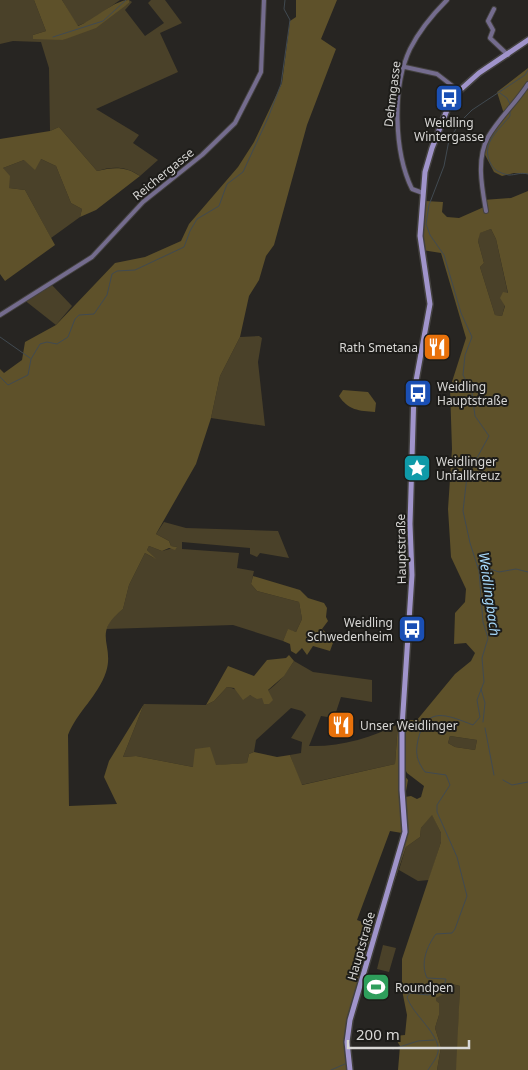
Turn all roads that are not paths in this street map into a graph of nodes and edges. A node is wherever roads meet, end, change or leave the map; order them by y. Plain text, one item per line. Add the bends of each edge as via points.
1 (264, 0) edge
2 (447, 0) edge
3 (494, 9) dead end
4 (528, 40) edge
5 (508, 55) junction
6 (405, 67) junction
7 (528, 84) edge
8 (459, 91) junction
9 (423, 193) junction
10 (486, 211) dead end
11 (0, 315) edge
12 (350, 1070) edge

1 - 11 street, Reichergasse via 261,72 236,123 143,202 92,256
2 - 6 street, Dehmgasse via 411,47
3 - 5 street via 488,21 493,30 490,38
4 - 5 main road, Hauptstraße
5 - 8 main road, Hauptstraße via 479,73
6 - 8 street via 437,74
6 - 9 street, Dehmgasse via 398,136 407,180 412,189
7 - 10 street via 485,144 481,172
8 - 9 main road, Hauptstraße via 447,110 432,148
9 - 12 main road, Hauptstraße via 420,236 430,304 414,392 410,524 412,575 402,727 405,832 350,1020 347,1042

